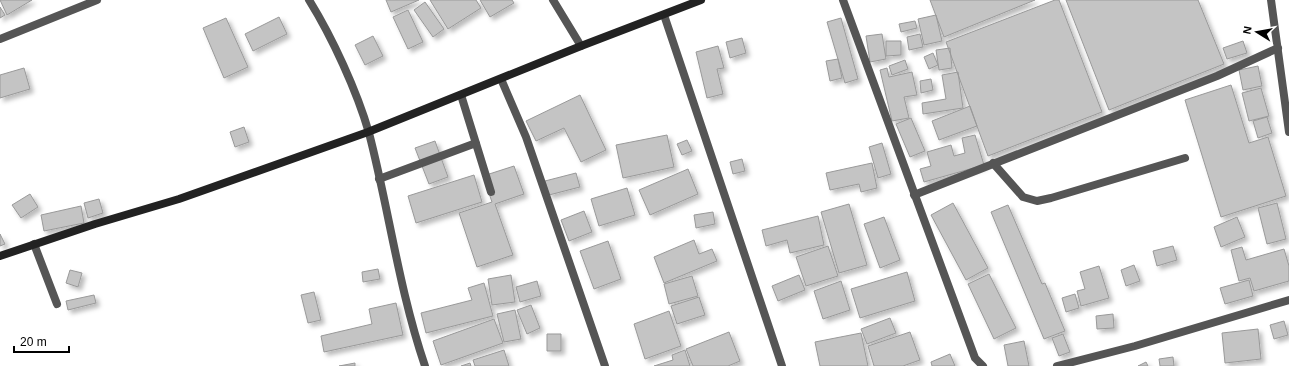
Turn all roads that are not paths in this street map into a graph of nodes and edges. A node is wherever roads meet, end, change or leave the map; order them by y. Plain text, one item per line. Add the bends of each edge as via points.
1 (97, 0) edge
2 (309, 0) edge
3 (553, 0) edge
4 (701, 0) edge
5 (843, 0) edge
6 (1271, 0) edge
7 (664, 15) junction
8 (0, 38) edge
9 (581, 46) junction
10 (1278, 48) junction
11 (501, 79) junction
12 (461, 95) junction
13 (368, 132) junction
14 (1289, 132) edge
15 (476, 143) junction
16 (1185, 158) dead end
17 (993, 163) junction
18 (379, 179) junction
19 (492, 192) dead end
20 (914, 195) junction
21 (34, 244) junction
22 (0, 256) edge
23 (1289, 300) edge
24 (57, 304) dead end
25 (425, 366) edge
26 (605, 366) edge
27 (782, 366) edge
28 (983, 366) edge
29 (1057, 366) edge

1 - 8 street
2 - 13 street via 351,83
3 - 9 street
4 - 7 main road
5 - 20 street
6 - 10 street
7 - 9 main road
7 - 27 street
9 - 11 main road
10 - 14 street
10 - 17 street via 1217,76
11 - 12 main road
11 - 26 street via 526,137
12 - 13 main road
12 - 15 street
13 - 18 street
13 - 21 main road via 179,199
15 - 18 street
15 - 19 street
16 - 17 street via 1037,201 1022,197
17 - 20 street
18 - 25 street via 400,276
20 - 28 street via 975,358
21 - 22 main road
21 - 24 street
23 - 29 street via 1135,346

